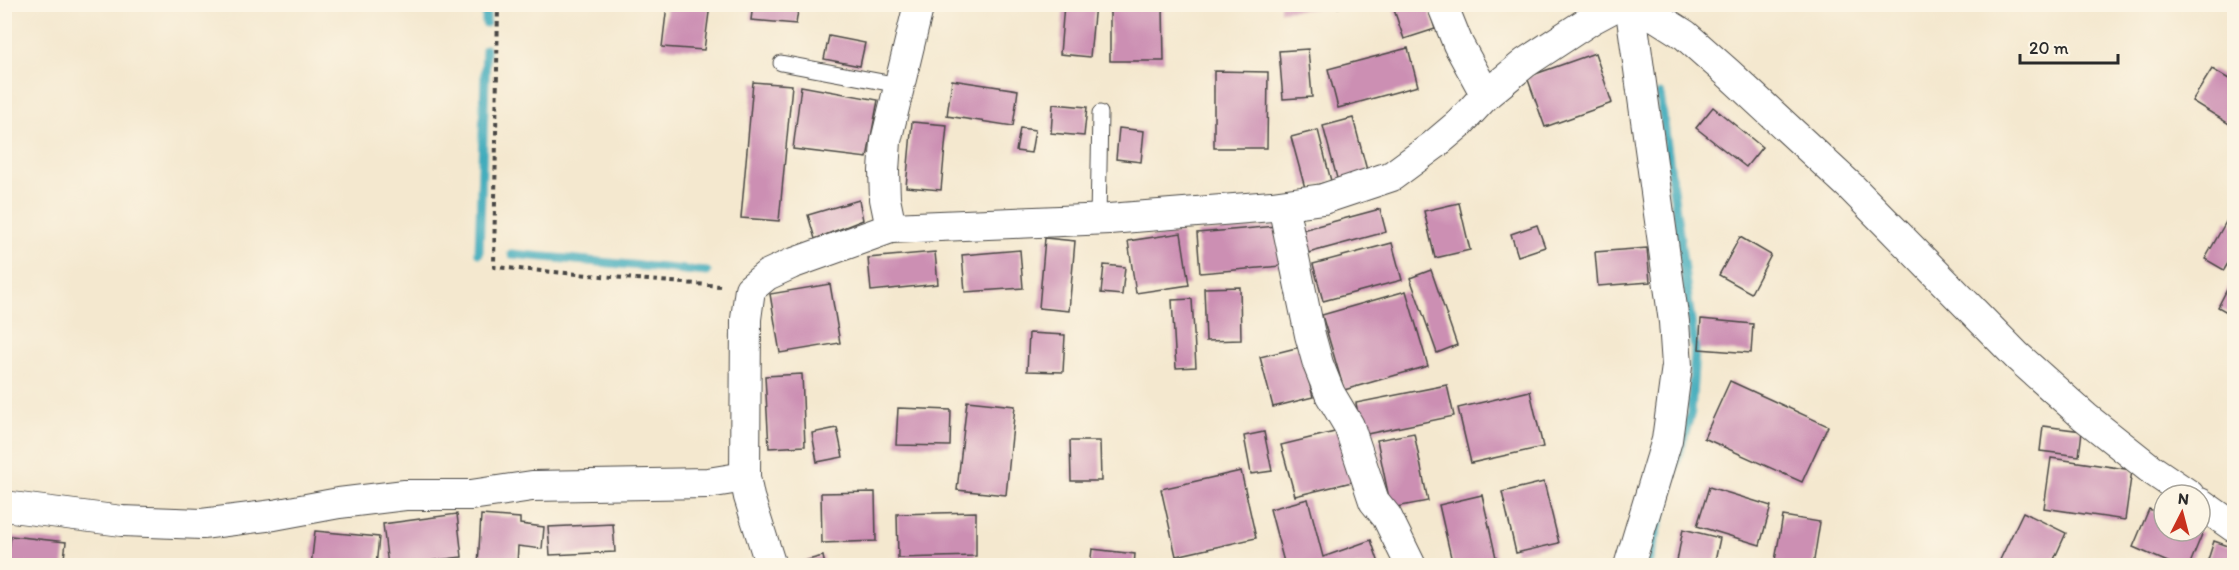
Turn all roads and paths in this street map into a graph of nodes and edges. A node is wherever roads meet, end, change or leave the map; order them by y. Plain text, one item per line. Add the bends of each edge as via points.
1 (498, 4) edge
2 (919, 4) edge
3 (1442, 4) edge
4 (1620, 4) edge
5 (1630, 4) edge
6 (1636, 4) edge
7 (781, 63) dead end
8 (899, 85) junction
9 (1486, 95) junction
10 (1100, 113) dead end
11 (1283, 205) junction
12 (1098, 219) junction
13 (891, 228) junction
14 (750, 289) junction
15 (745, 477) junction
16 (2171, 483) edge
17 (4, 506) edge
18 (2212, 511) edge
19 (2235, 527) edge
20 (771, 566) edge
21 (1411, 566) edge
22 (1629, 566) edge

1 - 14 path via 494,267
2 - 8 street
3 - 9 street via 1458,44
4 - 9 street via 1525,63
5 - 22 street via 1677,366 1667,440
6 - 16 street via 1685,35 1728,73 1851,187 2017,356 2085,417
7 - 8 lane
8 - 13 street via 886,141 884,171
9 - 11 street via 1443,138 1392,177 1323,199
10 - 12 lane
11 - 12 street
11 - 21 street via 1318,364 1349,426 1374,501 1387,517
12 - 13 street
13 - 14 street via 790,264
14 - 15 street
15 - 17 street via 708,483 532,486 471,495 405,495 202,524 123,521
15 - 20 street
18 - 19 street

